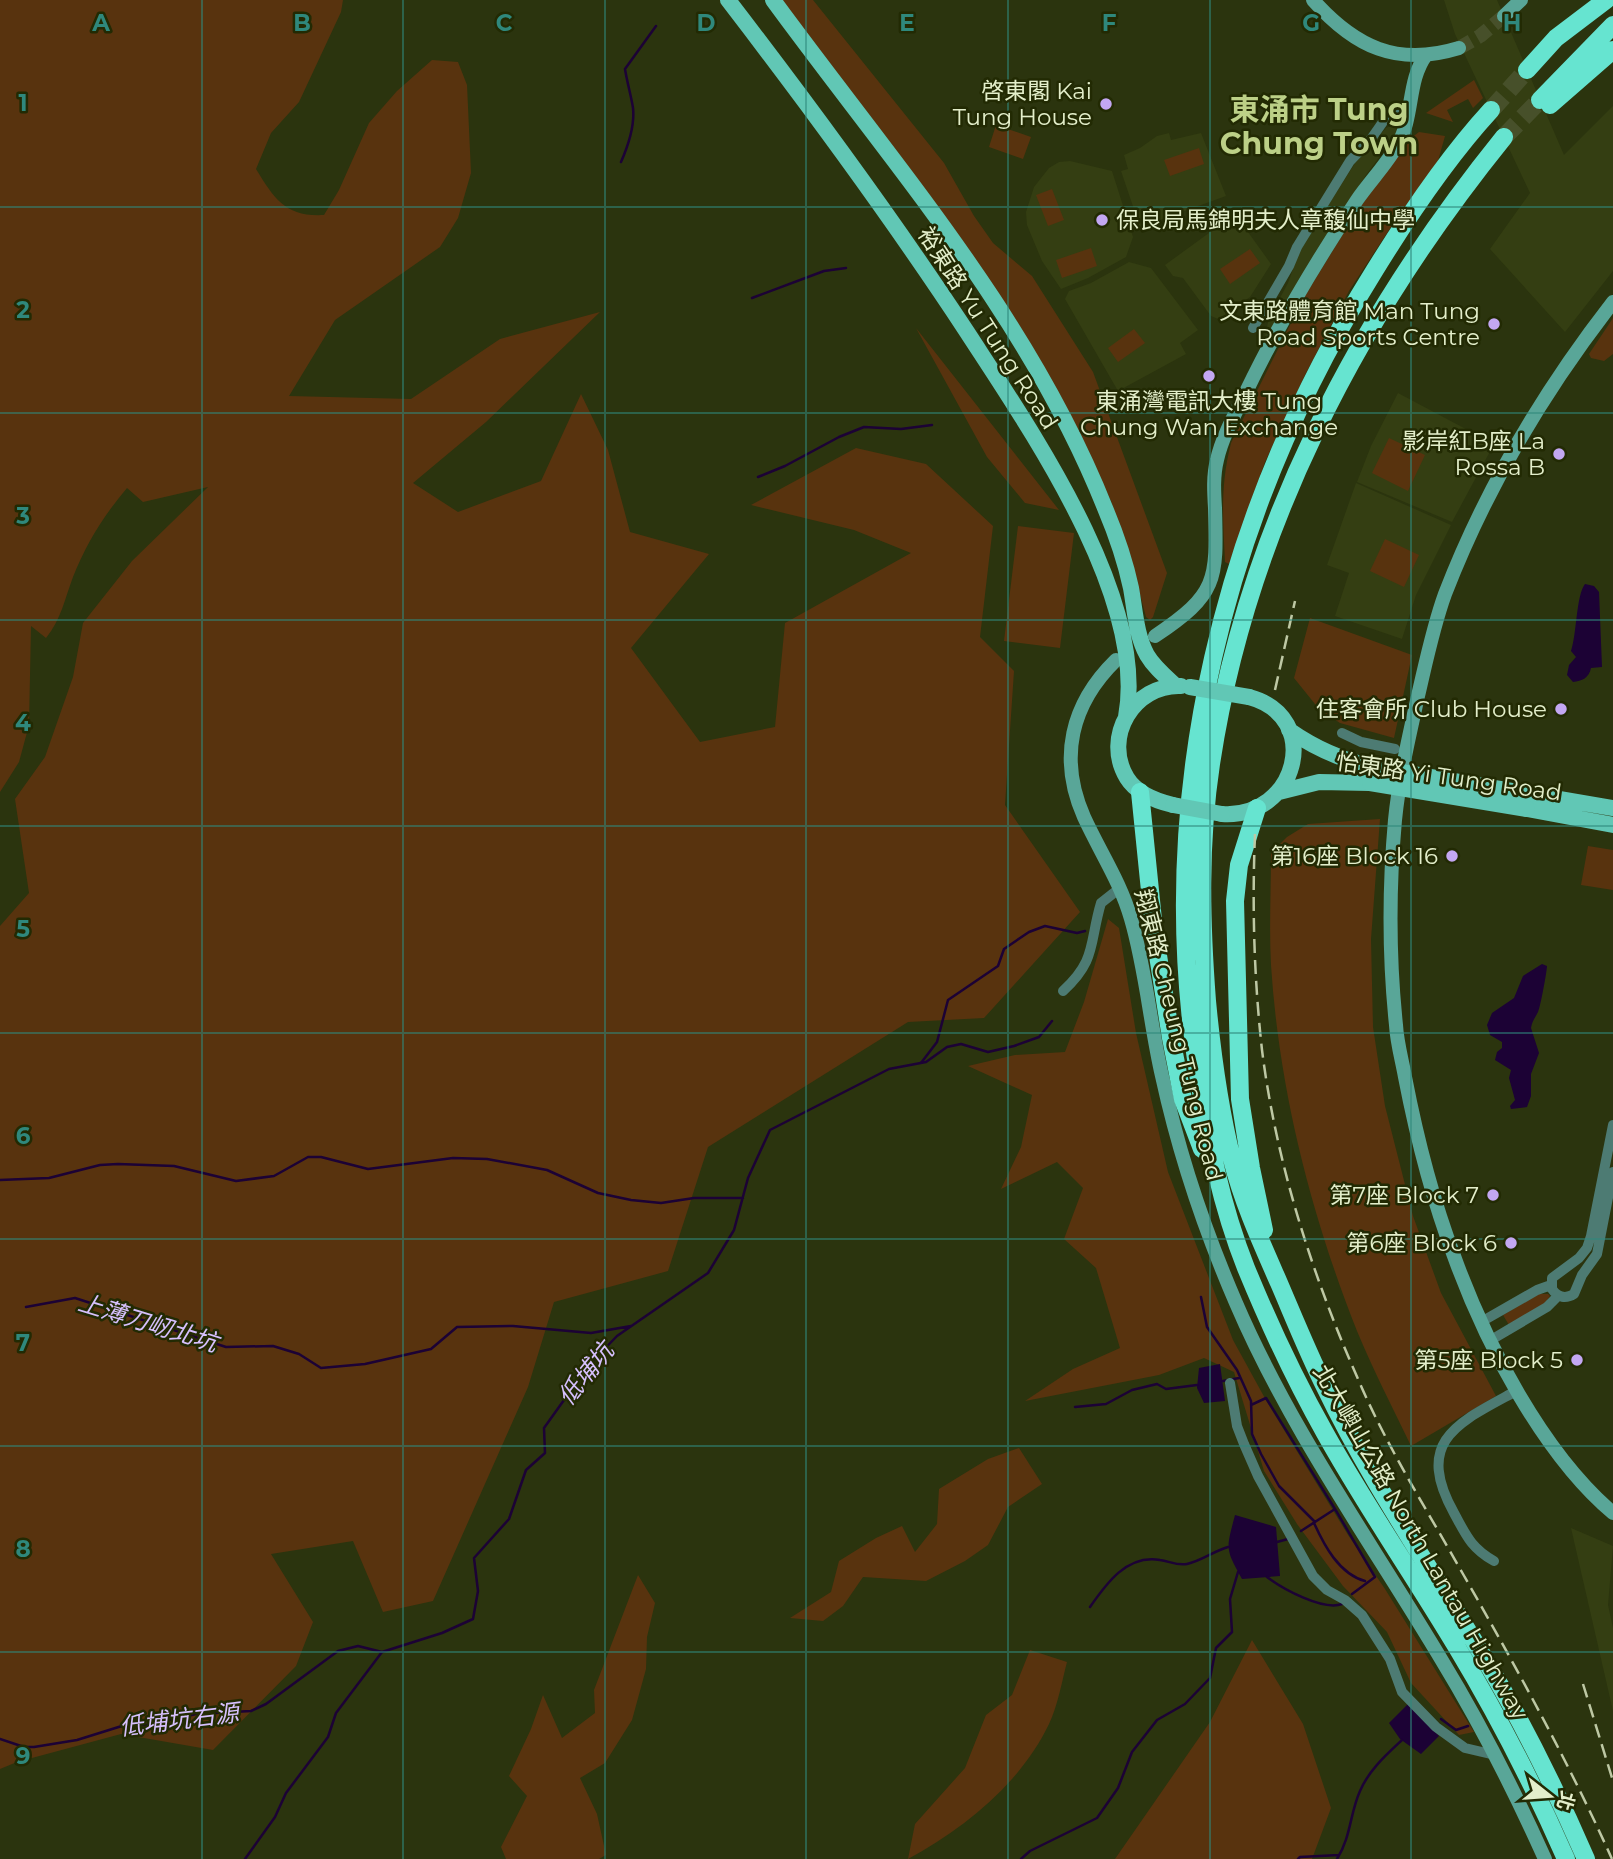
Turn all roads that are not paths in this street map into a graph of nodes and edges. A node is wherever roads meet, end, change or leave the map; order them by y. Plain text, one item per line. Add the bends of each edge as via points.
1 (728, 0) edge
2 (1314, 0) edge
3 (1521, 0) edge
4 (1590, 0) edge
5 (1606, 0) edge
6 (776, 2) edge
7 (1504, 16) tunnel mouth
8 (1613, 25) edge
9 (1556, 38) junction
10 (1459, 48) tunnel mouth
11 (1613, 50) edge
12 (1394, 52) junction
13 (1426, 55) junction
14 (1527, 70) tunnel mouth
15 (1411, 95) junction
16 (1491, 110) tunnel mouth
17 (1408, 120) junction
18 (1505, 140) tunnel mouth
19 (1613, 302) edge
20 (1253, 328) dead end
21 (1155, 636) dead end
22 (1116, 660) dead end
23 (1183, 686) junction
24 (1126, 717) junction
25 (1289, 730) junction
26 (1342, 733) dead end
27 (1395, 749) dead end
28 (1140, 792) junction
29 (1279, 792) junction
30 (1528, 802) junction
31 (1257, 808) junction
32 (1613, 808) edge
33 (1613, 825) edge
34 (1120, 888) junction
35 (1063, 991) dead end
36 (1613, 1125) edge
37 (1613, 1172) edge
38 (1220, 1195) junction
39 (1561, 1270) junction
40 (1274, 1273) junction
41 (1578, 1281) junction
42 (1551, 1285) junction
43 (1558, 1296) junction
44 (1481, 1322) junction
45 (1491, 1340) junction
46 (1230, 1383) dead end
47 (1518, 1390) junction
48 (1613, 1513) edge
49 (1494, 1561) dead end
50 (1495, 1755) junction
51 (1545, 1859) edge
52 (1566, 1859) edge
53 (1586, 1859) edge

1 - 24 main road, 裕東路 Yu Tung Road via 923,266 1023,418 1071,503 1107,582 1125,645 1130,687
2 - 12 main road via 1354,38
3 - 7 main road
4 - 9 highway
5 - 9 highway
6 - 23 main road, 裕東路 Yu Tung Road via 949,232 1015,330 1065,419 1104,504 1120,544 1144,648 1154,665
8 - 11 highway via 1542,105
9 - 14 highway
10 - 13 main road
12 - 13 main road
12 - 15 main road via 1409,68
13 - 15 main road
15 - 17 main road
16 - 38 highway, 北大嶼山公路 North Lantau Highway via 1466,137 1387,250 1318,369 1265,488 1213,661 1190,793 1183,912 1194,1050
17 - 20 street via 1401,114 1385,119 1350,161
17 - 21 main road via 1396,149 1359,197 1300,290 1220,448 1214,480 1216,560 1207,590 1195,606
18 - 40 highway, 北大嶼山公路 North Lantau Highway via 1410,262 1316,427 1255,579 1218,722 1207,795 1202,880 1210,1034 1232,1159 1250,1218
19 - 44 main road via 1527,424 1469,537 1434,629 1395,819 1392,970 1396,1028 1430,1184
22 - 34 main road, 翔東路 Cheung Tung Road via 1080,707 1070,761 1084,816
23 - 24 main road via 1158,688 1142,697
23 - 25 main road, bridge via 1249,696 1269,705
24 - 28 main road via 1120,758 1128,779
25 - 29 main road via 1294,761
25 - 30 main road, 怡東路 Yi Tung Road, bridge via 1346,761
26 - 27 street
28 - 31 main road, bridge via 1173,805 1222,814
28 - 38 highway via 1154,930 1175,1061 1183,1099
29 - 30 main road, 怡東路 Yi Tung Road, bridge via 1319,782 1370,783
29 - 31 main road
30 - 32 main road, 怡東路 Yi Tung Road
30 - 33 main road, 怡東路 Yi Tung Road
31 - 40 highway via 1236,882 1238,1059 1249,1155
34 - 35 street via 1101,903 1090,956 1083,971
34 - 50 main road, 翔東路 Cheung Tung Road via 1138,944 1173,1122 1193,1191 1237,1305 1307,1441 1442,1659
36 - 39 street via 1587,1248
37 - 41 street via 1597,1254
38 - 52 highway, 北大嶼山公路 North Lantau Highway via 1245,1266 1321,1427 1458,1649
39 - 41 street via 1574,1273
39 - 42 street
40 - 53 highway, 北大嶼山公路 North Lantau Highway via 1340,1418 1508,1700
41 - 43 street via 1574,1294
42 - 43 street
42 - 44 street
43 - 45 street
44 - 45 main road
45 - 47 main road
46 - 50 street via 1244,1444 1312,1576 1362,1615 1390,1659 1402,1692 1436,1727 1465,1748
47 - 48 main road via 1551,1444
47 - 49 street via 1455,1428 1446,1437 1438,1460 1440,1485 1461,1527 1472,1546
50 - 51 main road, 翔東路 Cheung Tung Road

